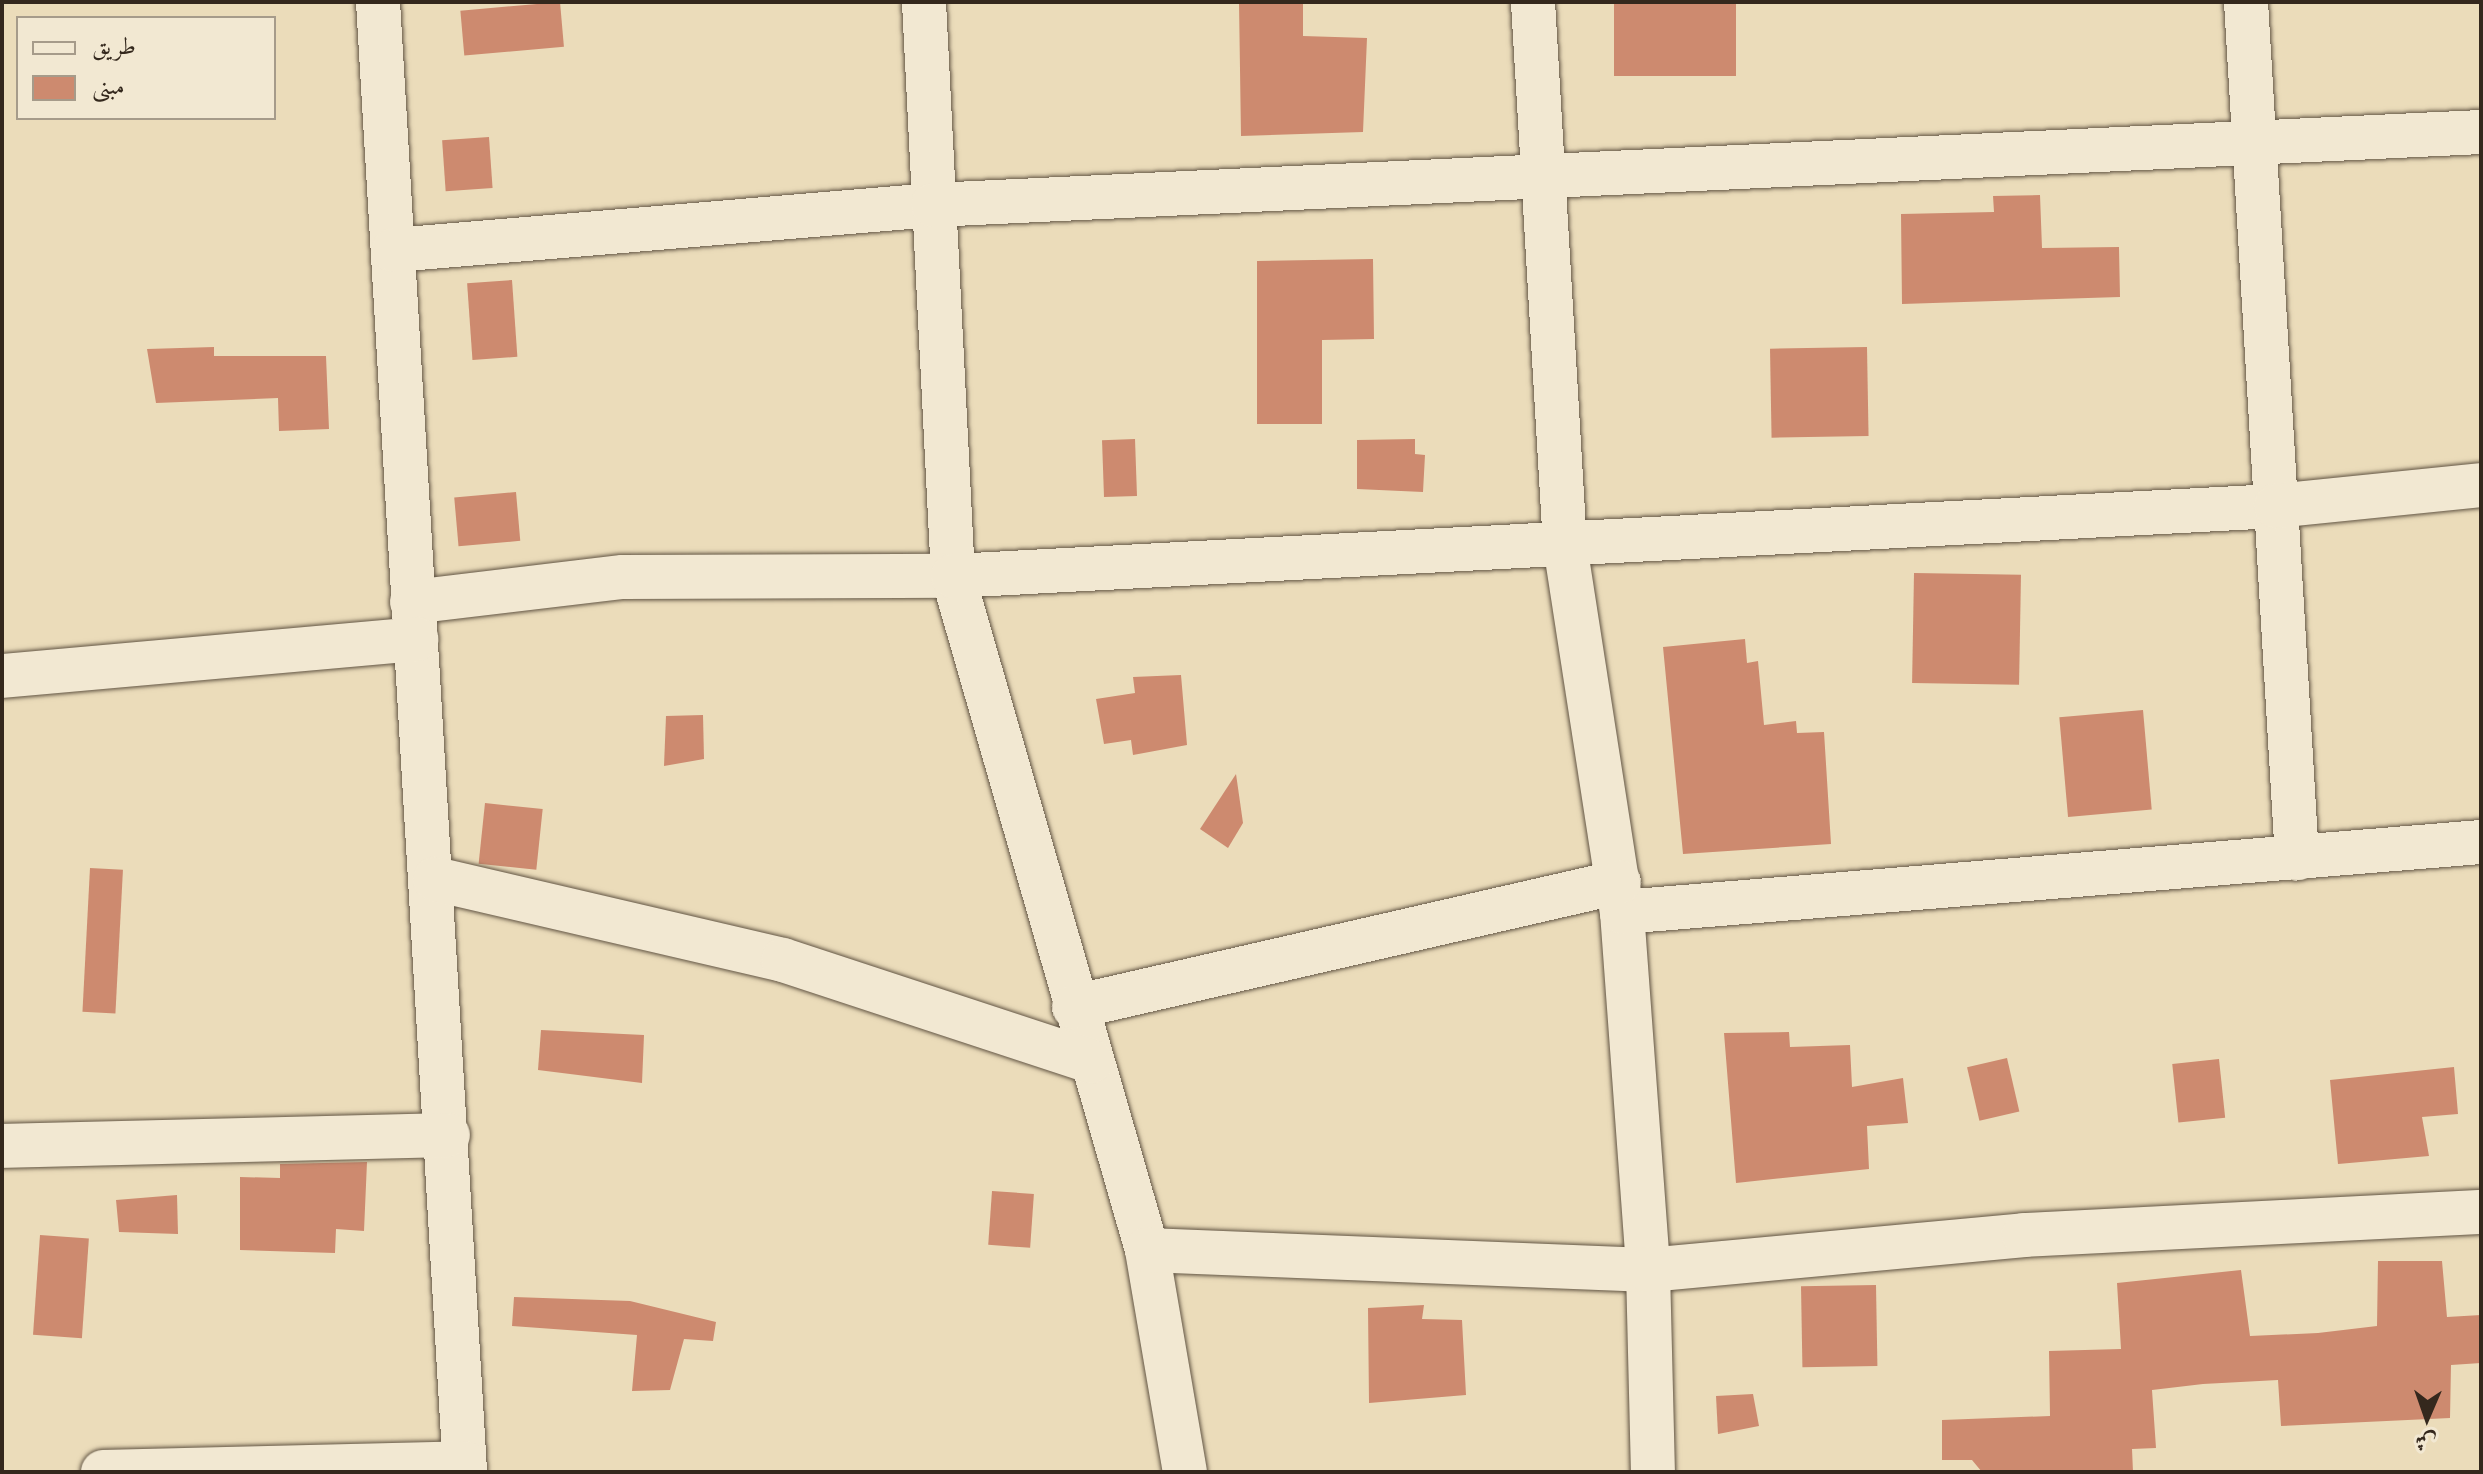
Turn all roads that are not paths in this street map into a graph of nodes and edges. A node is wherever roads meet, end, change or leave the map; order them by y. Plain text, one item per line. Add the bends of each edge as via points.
1 (378, 2) edge
2 (924, 2) edge
3 (1533, 2) edge
4 (2246, 2) edge
5 (2481, 132) edge
6 (2254, 140) junction
7 (1547, 180) junction
8 (933, 205) junction
9 (394, 250) junction
10 (2481, 485) edge
11 (2276, 506) junction
12 (1565, 545) junction
13 (953, 576) junction
14 (414, 620) junction
15 (2, 676) edge
16 (2481, 842) edge
17 (2297, 858) junction
18 (435, 879) junction
19 (1620, 897) junction
20 (1074, 1007) junction
21 (1091, 1061) junction
22 (448, 1135) junction
23 (2, 1146) edge
24 (2481, 1212) edge
25 (1147, 1250) junction
26 (1648, 1270) junction
27 (464, 1467) edge
28 (103, 1472) edge
29 (1185, 1472) edge
30 (1653, 1472) edge

1 - 9 street
2 - 8 street
3 - 7 street
4 - 6 street
5 - 6 street
6 - 7 street
6 - 11 street
7 - 8 street
7 - 12 street
8 - 9 street
8 - 13 street
9 - 14 street
10 - 11 street
11 - 12 street
11 - 17 street
12 - 13 street
12 - 19 street
13 - 14 street via 623,577
13 - 20 street
14 - 15 street
14 - 18 street
16 - 17 street
17 - 19 street
18 - 21 street via 783,960
18 - 22 street
19 - 20 street
19 - 26 street
20 - 21 street
21 - 25 street
22 - 23 street
22 - 27 street
24 - 26 street via 2024,1235
25 - 26 street
25 - 29 street
26 - 30 street
27 - 28 street

